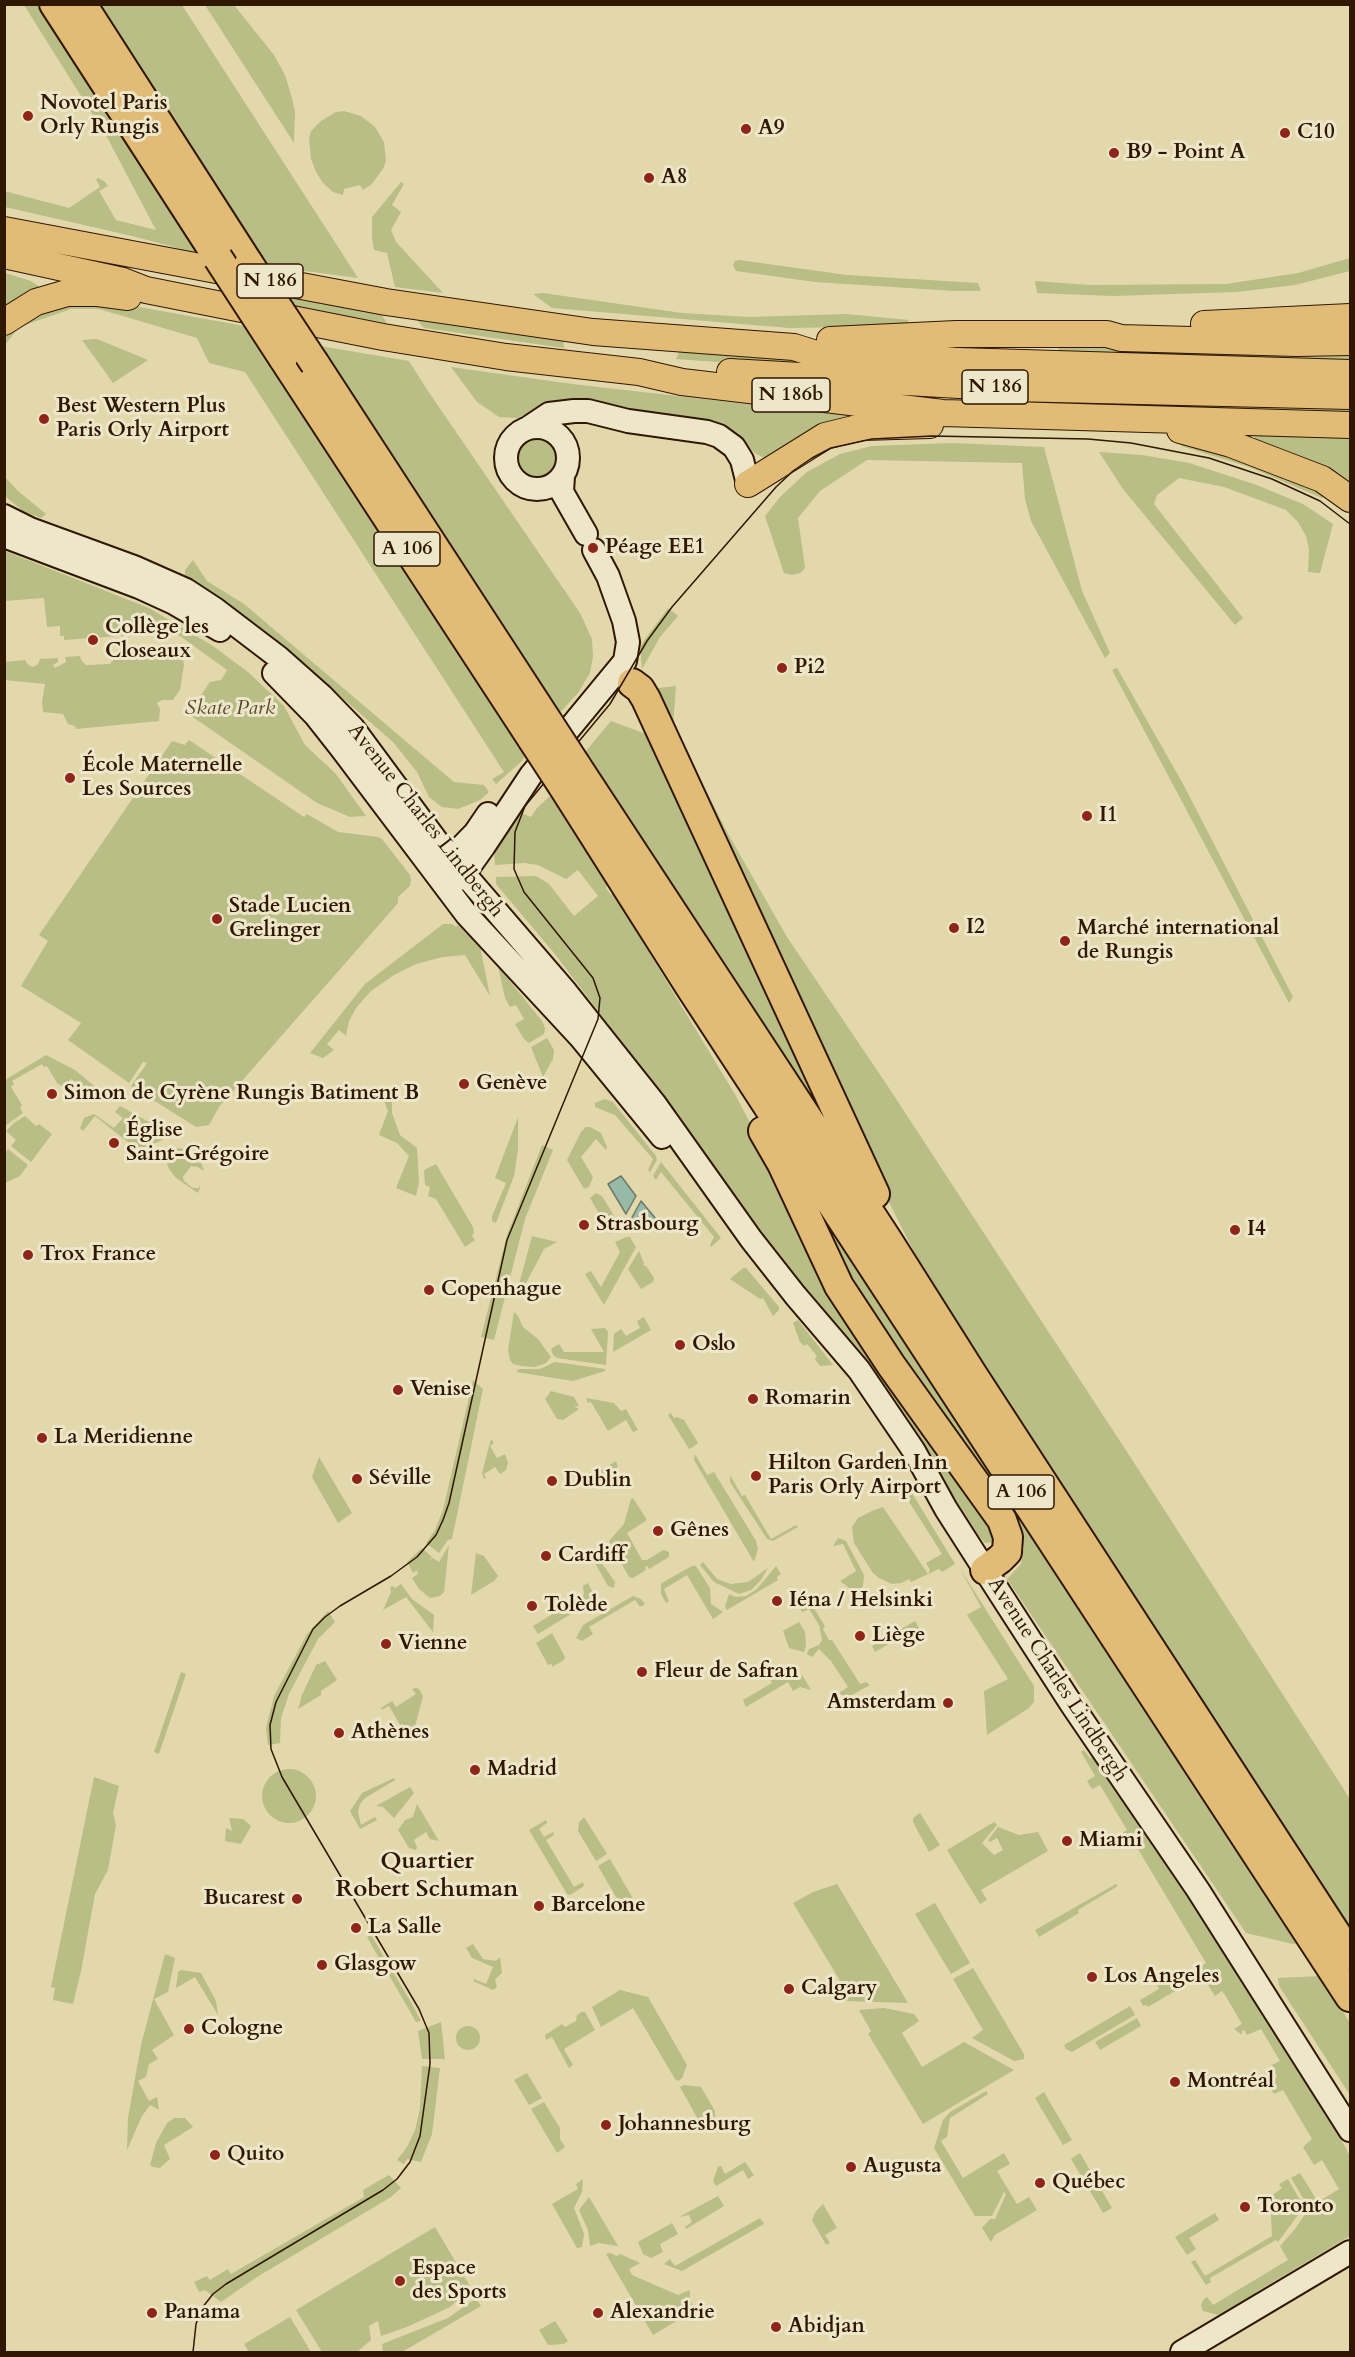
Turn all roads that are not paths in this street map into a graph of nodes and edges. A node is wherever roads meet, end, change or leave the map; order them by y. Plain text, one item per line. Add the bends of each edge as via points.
1 (54, 4) edge
2 (82, 4) edge
3 (4, 230) edge
4 (4, 255) edge
5 (146, 290) junction
6 (1350, 317) edge
7 (4, 322) edge
8 (1107, 334) junction
9 (1350, 342) edge
10 (795, 347) junction
11 (639, 372) junction
12 (1350, 373) edge
13 (1350, 396) edge
14 (943, 413) junction
15 (1169, 420) junction
16 (628, 421) junction
17 (1350, 425) edge
18 (528, 428) junction
19 (568, 454) junction
20 (563, 476) junction
21 (748, 484) joint
22 (1350, 499) edge
23 (4, 516) edge
24 (4, 536) edge
25 (627, 684) junction
26 (541, 732) junction
27 (569, 775) junction
28 (457, 866) junction
29 (440, 882) junction
30 (690, 987) junction
31 (751, 1239) junction
32 (887, 1239) junction
33 (985, 1570) junction
34 (1350, 1955) edge
35 (1350, 1997) edge
36 (1350, 2130) edge
37 (1350, 2252) edge
38 (1182, 2352) edge

1 - 26 highway, A 106, bridge via 283,358
2 - 26 highway, A 106, bridge via 315,364
3 - 10 highway, N 186 via 342,294 538,325
4 - 5 highway, N 186 via 123,281
5 - 7 highway via 138,299 98,293 61,295 36,302
5 - 11 highway, N 186 via 383,337 506,357
6 - 8 highway via 1117,327
8 - 9 highway, N 186b via 1121,338
8 - 10 highway, N 186b via 956,334 815,340
10 - 12 highway, N 186 via 841,356
11 - 13 highway, N 186 via 682,369 1012,388
11 - 14 highway, N 186b via 682,382
14 - 15 highway, N 186b
14 - 21 highway via 931,425 862,427 825,436
15 - 17 highway, N 186b
15 - 22 highway via 1184,432 1231,444 1322,479
16 - 18 main road via 588,411 564,411 549,414
16 - 19 main road via 579,427 572,435
16 - 21 main road via 719,436 738,453
18 - 19 main road via 555,431
18 - 20 main road via 515,436 507,450 511,474 524,485 540,489
19 - 20 main road
20 - 25 main road via 564,497 608,576 624,619 630,664
23 - 28 main road, Avenue Charles Lindbergh via 160,578 205,603 278,657 353,728
24 - 29 main road, Avenue Charles Lindbergh via 156,594 237,642 282,680 315,715
25 - 28 main road via 531,775
25 - 32 highway via 870,1183 886,1221
26 - 27 highway, A 106, bridge
27 - 30 highway, A 106
27 - 32 highway, A 106
28 - 29 main road
28 - 31 main road, Avenue Charles Lindbergh via 640,1085
29 - 31 main road, Avenue Charles Lindbergh via 581,1038
30 - 33 highway via 688,998 782,1164 839,1286 1002,1520 1009,1545 1000,1559
30 - 35 highway, A 106
31 - 33 main road, Avenue Charles Lindbergh via 859,1370 914,1451
32 - 34 highway, A 106
33 - 36 main road, Avenue Charles Lindbergh via 1198,1890
37 - 38 main road

